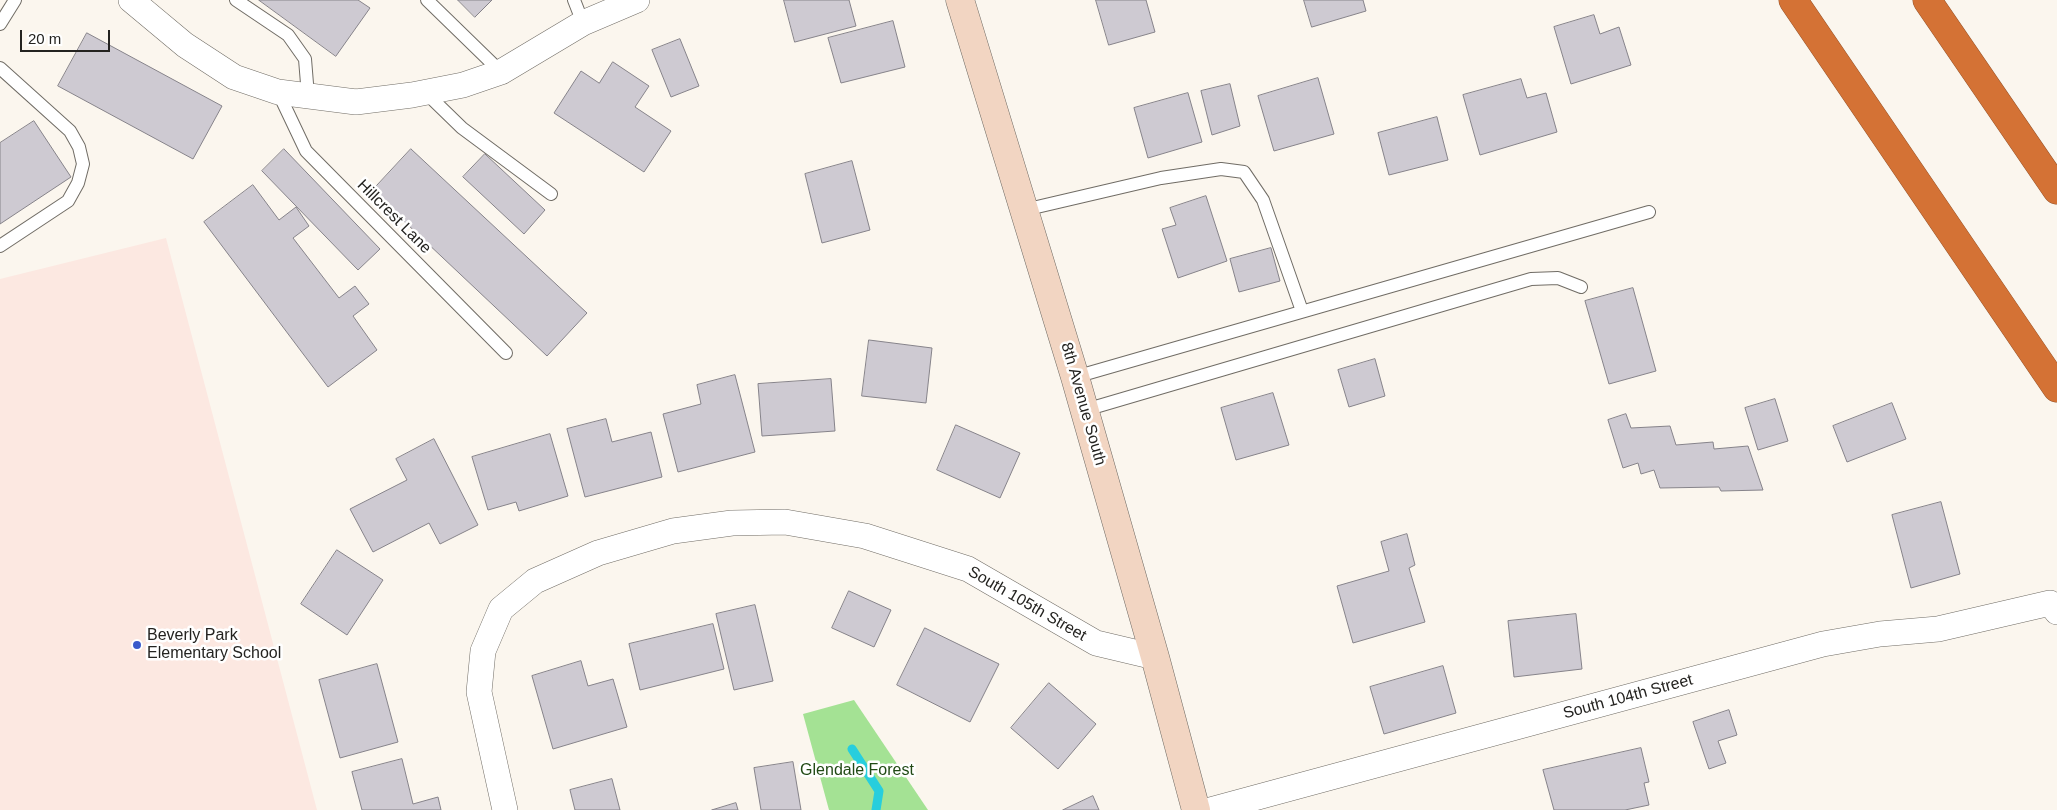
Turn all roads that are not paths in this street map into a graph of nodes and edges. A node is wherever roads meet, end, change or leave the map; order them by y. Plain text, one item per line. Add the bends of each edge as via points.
1 (14, 0) edge
2 (131, 0) edge
3 (236, 0) edge
4 (427, 0) edge
5 (574, 0) edge
6 (638, 0) edge
7 (960, 0) edge
8 (1793, 0) edge
9 (1927, 0) edge
10 (583, 23) junction
11 (0, 24) edge
12 (0, 68) edge
13 (501, 72) junction
14 (278, 92) junction
15 (426, 93) junction
16 (308, 96) junction
17 (2057, 190) edge
18 (551, 194) dead end
19 (1024, 210) junction
20 (1649, 212) dead end
21 (0, 246) edge
22 (1581, 287) dead end
23 (1302, 311) junction
24 (506, 353) dead end
25 (1075, 377) junction
26 (2057, 388) edge
27 (1085, 410) junction
28 (2053, 608) edge
29 (1156, 658) junction
30 (504, 810) edge
31 (1196, 810) edge
32 (1210, 810) edge

1 - 11 lane
2 - 14 street via 185,45 234,77
3 - 16 lane via 288,35 305,59
4 - 13 lane
5 - 10 lane
6 - 10 street
7 - 19 street, 8th Avenue South
8 - 26 highway
9 - 17 highway
10 - 13 street
12 - 21 lane via 70,130 80,147 83,164 78,183 68,201
13 - 15 street
14 - 16 street
14 - 24 lane, Hillcrest Lane via 306,151
15 - 16 street via 356,102
15 - 18 lane via 462,128
19 - 23 lane via 1161,178 1221,169 1244,172 1263,200
19 - 25 street, 8th Avenue South
20 - 23 lane
22 - 27 lane via 1558,278 1531,280
23 - 25 lane
25 - 27 street, 8th Avenue South
27 - 29 street, 8th Avenue South
28 - 32 street, South 104th Street via 1938,629 1880,634 1823,644
29 - 30 street, South 105th Street via 1096,643 968,569 865,536 785,522 732,523 673,531 598,553 535,581 501,608 483,651 479,692
29 - 31 street, 8th Avenue South

